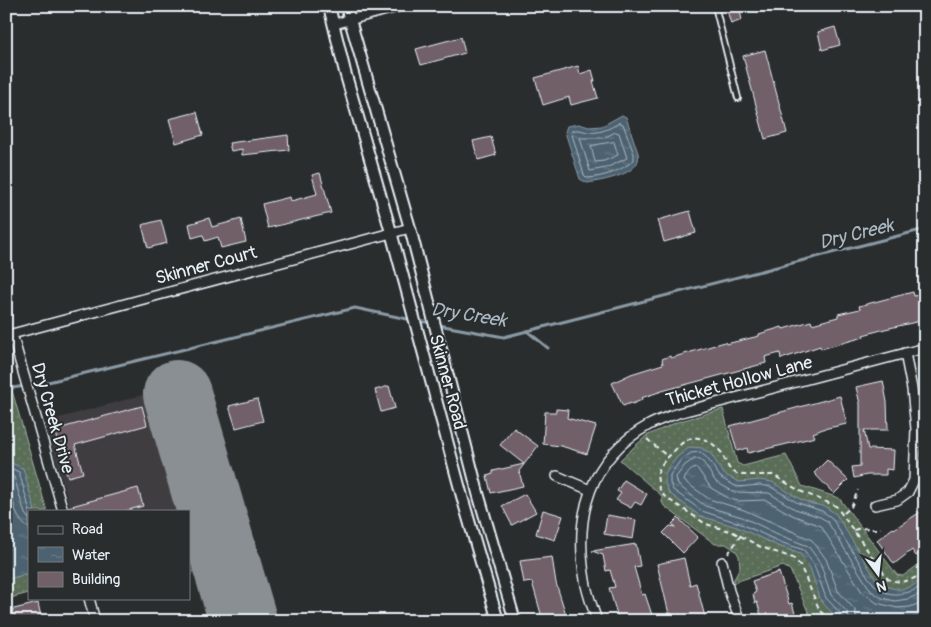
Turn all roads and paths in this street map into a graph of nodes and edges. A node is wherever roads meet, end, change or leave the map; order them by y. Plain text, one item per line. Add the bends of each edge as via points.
1 (328, 6) edge
2 (346, 6) edge
3 (402, 6) edge
4 (715, 6) edge
5 (350, 20) junction
6 (334, 24) junction
7 (738, 98) dead end
8 (410, 228) junction
9 (391, 232) junction
10 (12, 334) joint
11 (925, 348) edge
12 (904, 353) junction
13 (640, 432) junction
14 (668, 457) junction
15 (557, 476) dead end
16 (590, 490) junction
17 (858, 490) dead end
18 (875, 505) dead end
19 (63, 510) edge
20 (844, 514) junction
21 (881, 528) dead end
22 (854, 530) junction
23 (741, 535) junction
24 (722, 562) joint
25 (925, 571) edge
26 (90, 600) edge
27 (96, 621) edge
28 (498, 621) edge
29 (515, 621) edge
30 (597, 621) edge
31 (740, 621) edge
32 (830, 621) edge

1 - 6 street, Skinner Road
2 - 5 street, Skinner Road
3 - 5 street
4 - 7 lane
5 - 6 street
5 - 8 street, Skinner Road
6 - 9 street, Skinner Road
8 - 9 street, Skinner Court
8 - 29 street, Skinner Road via 478,493
9 - 10 street, Skinner Court
9 - 28 street, Skinner Road
10 - 19 street, Dry Creek Drive
11 - 12 street, Thicket Hollow Lane
12 - 13 street, Thicket Hollow Lane via 678,414
12 - 18 street via 916,429 914,480 908,492 897,500
13 - 14 path
13 - 16 street, Thicket Hollow Lane via 619,448
14 - 20 path via 688,438 699,437 714,445 729,468 738,475 773,475 830,502
14 - 23 path via 658,475 659,488 665,497 699,520
15 - 16 street
16 - 30 street via 580,536 585,581
17 - 20 path
20 - 22 path
21 - 22 path
22 - 25 path via 888,579 903,582
23 - 24 path
23 - 32 path via 797,561 817,606
24 - 31 street
26 - 27 street

